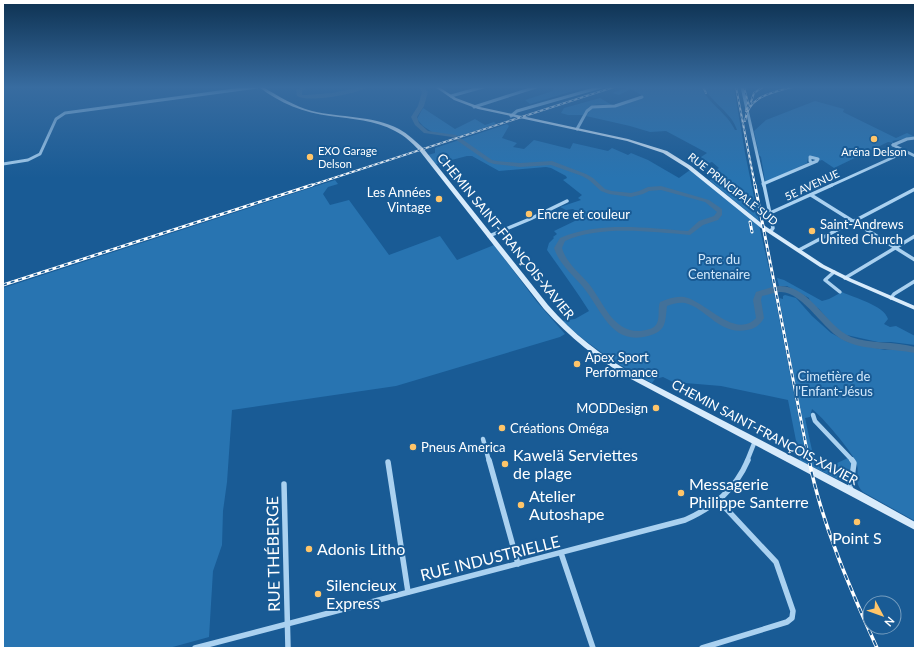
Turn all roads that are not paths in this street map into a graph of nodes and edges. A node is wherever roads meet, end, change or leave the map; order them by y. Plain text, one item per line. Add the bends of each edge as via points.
1 (58, 117) edge
2 (348, 117) edge
3 (518, 117) edge
4 (583, 117) edge
5 (749, 117) edge
6 (577, 129) junction
7 (915, 138) edge
8 (906, 152) junction
9 (915, 156) edge
10 (812, 163) dead end
11 (3, 164) edge
12 (763, 184) junction
13 (915, 189) edge
14 (811, 195) junction
15 (567, 201) dead end
16 (770, 213) junction
17 (854, 222) junction
18 (771, 231) junction
19 (489, 236) junction
20 (915, 236) edge
21 (895, 248) junction
22 (799, 250) junction
23 (915, 260) edge
24 (834, 272) junction
25 (845, 278) junction
26 (915, 281) edge
27 (840, 292) dead end
28 (891, 298) junction
29 (915, 308) edge
30 (813, 415) dead end
31 (483, 439) dead end
32 (755, 441) junction
33 (388, 462) dead end
34 (284, 484) dead end
35 (850, 490) junction
36 (719, 501) junction
37 (915, 526) edge
38 (561, 553) junction
39 (518, 564) junction
40 (408, 592) junction
41 (288, 624) junction
42 (195, 648) edge
43 (288, 648) edge
44 (593, 648) edge
45 (702, 648) edge

1 - 11 street via 40,154 28,160
2 - 19 street, CHEMIN SAINT-FRANÇOIS-XAVIER via 375,121 404,133 421,149
3 - 6 street, RUE PRINCIPALE SUD
4 - 6 street
5 - 12 street
6 - 18 street, RUE PRINCIPALE SUD via 638,142 669,154
7 - 8 street via 893,145
8 - 9 street
8 - 14 street, 5E AVENUE
10 - 12 street
12 - 16 street
13 - 17 street
14 - 16 street, 5E AVENUE
14 - 17 street
15 - 19 street
16 - 18 street via 773,228
17 - 21 street
17 - 22 street
18 - 22 street, RUE PRINCIPALE SUD
19 - 32 street, CHEMIN SAINT-FRANÇOIS-XAVIER via 550,312 582,344 621,370
20 - 21 street
21 - 23 street
21 - 25 street
22 - 24 street, RUE PRINCIPALE SUD
24 - 25 street, RUE PRINCIPALE SUD
24 - 27 street via 825,280
25 - 28 street, RUE PRINCIPALE SUD
26 - 28 street
28 - 29 street, RUE PRINCIPALE SUD
30 - 35 street via 815,421 854,463
31 - 39 street
32 - 35 street, CHEMIN SAINT-FRANÇOIS-XAVIER
32 - 36 street, RUE INDUSTRIELLE via 743,473
33 - 40 street
34 - 41 street, RUE THÉBERGE
35 - 37 street, CHEMIN SAINT-FRANÇOIS-XAVIER
36 - 38 street, RUE INDUSTRIELLE via 682,521
36 - 45 street via 774,558 793,615 790,621
38 - 39 street, RUE INDUSTRIELLE
38 - 44 street
39 - 40 street, RUE INDUSTRIELLE
40 - 41 street, RUE INDUSTRIELLE
41 - 42 street, RUE INDUSTRIELLE
41 - 43 street, RUE THÉBERGE

